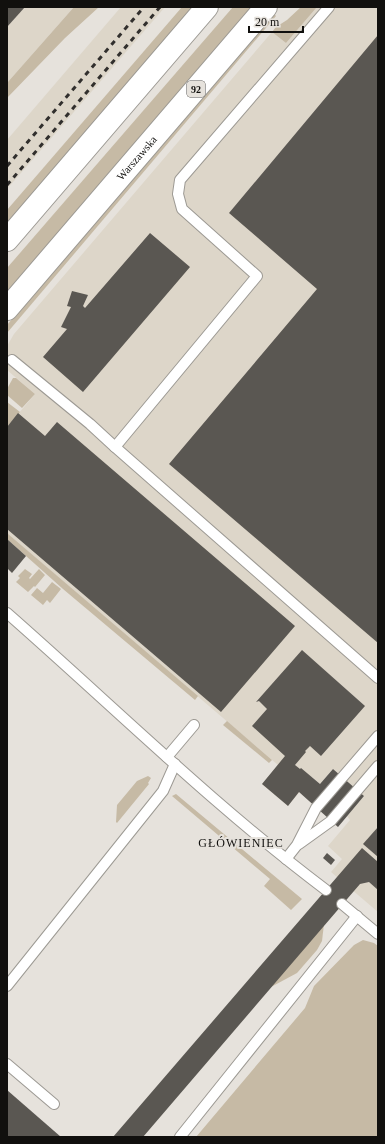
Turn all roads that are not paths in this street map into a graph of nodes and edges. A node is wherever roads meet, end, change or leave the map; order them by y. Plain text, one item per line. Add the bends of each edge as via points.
1 (207, 7) edge
2 (266, 7) edge
3 (329, 7) edge
4 (7, 240) edge
5 (7, 309) edge
6 (12, 360) dead end
7 (115, 447) junction
8 (7, 613) edge
9 (378, 678) edge
10 (194, 725) dead end
11 (378, 736) edge
12 (171, 760) junction
13 (378, 766) edge
14 (297, 845) junction
15 (286, 859) junction
16 (326, 890) dead end
17 (342, 904) dead end
18 (357, 916) junction
19 (378, 934) edge
20 (7, 986) edge
21 (7, 1064) edge
22 (54, 1104) dead end
23 (180, 1137) edge

1 - 4 main road
2 - 5 main road, Warszawska / 92
3 - 7 lane via 180,180 178,194 182,210 257,276
6 - 7 lane
7 - 9 lane
8 - 12 lane
10 - 12 lane
11 - 14 lane via 316,808
12 - 15 lane
12 - 20 lane via 163,791
13 - 14 lane via 331,821
14 - 15 lane
15 - 16 lane
17 - 18 lane
18 - 19 lane
18 - 23 lane
21 - 22 lane

